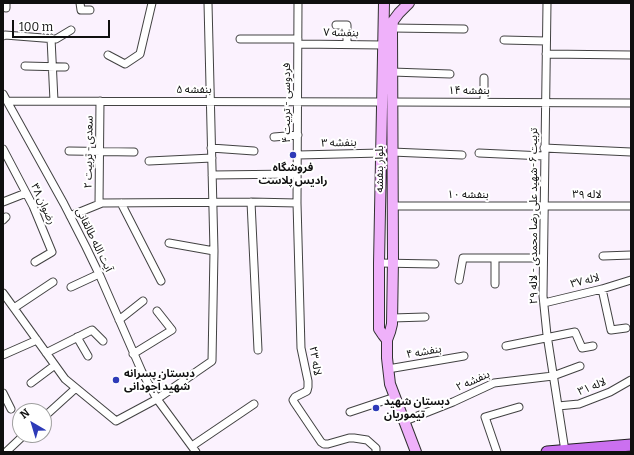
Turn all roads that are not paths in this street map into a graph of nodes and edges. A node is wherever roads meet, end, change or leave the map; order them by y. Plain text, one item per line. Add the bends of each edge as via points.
1 (80, 3) edge
2 (152, 3) edge
3 (208, 3) edge
4 (298, 3) edge
5 (384, 3) edge
6 (409, 3) edge
7 (547, 3) edge
8 (90, 10) dead end
9 (336, 25) dead end
10 (392, 28) junction
11 (464, 29) dead end
12 (71, 30) dead end
13 (3, 36) edge
14 (51, 38) junction
15 (240, 39) dead end
16 (504, 40) dead end
17 (546, 41) junction
18 (298, 42) junction
19 (347, 44) junction
20 (383, 45) junction
21 (546, 54) junction
22 (631, 55) edge
23 (108, 56) dead end
24 (25, 66) dead end
25 (52, 66) junction
26 (65, 67) dead end
27 (392, 72) junction
28 (450, 74) dead end
29 (484, 78) dead end
30 (5, 98) edge
31 (54, 101) junction
32 (100, 101) junction
33 (210, 101) junction
34 (298, 102) junction
35 (387, 102) junction
36 (484, 102) junction
37 (545, 102) junction
38 (631, 103) edge
39 (298, 135) junction
40 (274, 136) dead end
41 (212, 148) junction
42 (3, 149) edge
43 (70, 151) dead end
44 (100, 151) junction
45 (254, 151) dead end
46 (134, 152) dead end
47 (392, 152) junction
48 (544, 152) junction
49 (631, 152) edge
50 (479, 153) dead end
51 (381, 154) junction
52 (298, 155) junction
53 (462, 155) dead end
54 (212, 158) junction
55 (149, 161) dead end
56 (212, 174) junction
57 (298, 174) junction
58 (26, 193) junction
59 (3, 202) edge
60 (213, 202) junction
61 (251, 202) junction
62 (121, 203) junction
63 (297, 203) junction
64 (99, 204) junction
65 (392, 206) junction
66 (544, 206) junction
67 (631, 206) edge
68 (70, 216) junction
69 (169, 243) dead end
70 (214, 251) junction
71 (631, 255) edge
72 (603, 256) dead end
73 (495, 258) junction
74 (543, 258) junction
75 (35, 262) dead end
76 (379, 263) junction
77 (393, 263) junction
78 (435, 264) dead end
79 (99, 274) junction
80 (459, 280) dead end
81 (631, 280) edge
82 (161, 281) dead end
83 (54, 282) dead end
84 (495, 284) dead end
85 (71, 287) dead end
86 (602, 288) junction
87 (3, 293) edge
88 (143, 301) dead end
89 (544, 303) junction
90 (14, 308) junction
91 (157, 311) dead end
92 (425, 317) dead end
93 (392, 318) junction
94 (119, 320) junction
95 (626, 328) dead end
96 (77, 337) junction
97 (548, 338) junction
98 (37, 340) junction
99 (387, 340) junction
100 (103, 341) dead end
101 (506, 346) dead end
102 (593, 346) dead end
103 (258, 350) dead end
104 (46, 352) junction
105 (134, 354) junction
106 (3, 355) edge
107 (88, 356) dead end
108 (464, 356) dead end
109 (55, 365) junction
110 (580, 366) dead end
111 (388, 369) junction
112 (553, 376) junction
113 (631, 380) edge
114 (31, 383) dead end
115 (76, 388) junction
116 (3, 393) edge
117 (395, 397) junction
118 (157, 399) junction
119 (254, 404) dead end
120 (558, 406) junction
121 (519, 407) dead end
122 (11, 409) dead end
123 (52, 410) edge
124 (350, 412) dead end
125 (404, 421) junction
126 (16, 443) edge
127 (631, 445) edge
128 (194, 449) edge
129 (565, 451) junction
130 (6, 452) edge
131 (376, 452) edge
132 (416, 452) edge
133 (497, 452) edge
134 (547, 452) edge

1 - 8 street via 81,10
2 - 23 street via 140,54 124,64
3 - 33 street
4 - 18 street, فردوسی - تربیت ۴
5 - 20 main road, بلوار بنفشه
6 - 10 main road, بلوار بنفشه via 393,21
7 - 17 street, تربیت ۶-شهید علی رضا محمدی - لاله ۲۹
9 - 19 street via 347,25
10 - 11 street
10 - 27 main road, بلوار بنفشه
12 - 14 street via 56,39
13 - 14 street
14 - 25 street
15 - 18 street, بنفشه ۷
16 - 17 street
17 - 21 street, تربیت ۶-شهید علی رضا محمدی - لاله ۲۹
18 - 19 street, بنفشه ۷
18 - 34 street, فردوسی - تربیت ۴
19 - 20 street, بنفشه ۷
20 - 35 main road, بلوار بنفشه
21 - 22 street
21 - 37 street, تربیت ۶-شهید علی رضا محمدی - لاله ۲۹
24 - 25 street
25 - 26 street
25 - 31 street
27 - 28 street
27 - 35 main road, بلوار بنفشه
29 - 36 street
30 - 31 street, بنفشه ۵
30 - 68 street, آیت الله طالقانی
31 - 32 street, بنفشه ۵
32 - 33 street, بنفشه ۵
32 - 44 street, سعدی - تربیت ۲
33 - 34 street, بنفشه ۵
33 - 41 street
34 - 35 street, بنفشه ۵
34 - 39 street, فردوسی - تربیت ۴
35 - 36 street, بنفشه ۱۴
35 - 47 main road, بلوار بنفشه
35 - 51 main road, بلوار بنفشه
36 - 37 street, بنفشه ۱۴
37 - 38 street, بنفشه ۱۴
37 - 48 street, تربیت ۶-شهید علی رضا محمدی - لاله ۲۹
39 - 40 street
39 - 52 street, فردوسی - تربیت ۴
41 - 45 street
41 - 54 street
42 - 58 street, رضوان ۳۸
43 - 44 street
44 - 46 street
44 - 64 street, سعدی - تربیت ۲
47 - 53 street
47 - 65 main road, بلوار بنفشه
48 - 49 street
48 - 50 street
48 - 66 street, تربیت ۶-شهید علی رضا محمدی - لاله ۲۹
51 - 52 street, بنفشه ۳
51 - 76 main road, بلوار بنفشه
52 - 57 street, فردوسی - تربیت ۴
54 - 55 street
54 - 56 street
56 - 57 street
56 - 60 street
57 - 63 street, فردوسی - تربیت ۴
58 - 59 street
58 - 75 street, رضوان ۳۸ via 52,252
60 - 61 street
60 - 62 street
60 - 70 street
61 - 63 street
61 - 103 street
62 - 64 street
62 - 82 street
63 - 131 street, لاله ۲۳ via 301,348 308,387 307,391 293,400 324,444 349,438 367,440 376,448
64 - 68 street
65 - 66 street, بنفشه ۱۰
65 - 77 main road, بلوار بنفشه
66 - 67 street, لاله ۳۹
66 - 74 street, تربیت ۶-شهید علی رضا محمدی - لاله ۲۹
68 - 79 street, آیت الله طالقانی
69 - 70 street
70 - 118 street via 212,361
71 - 72 street
73 - 74 street
73 - 80 street via 463,258
73 - 84 street
74 - 89 street, تربیت ۶-شهید علی رضا محمدی - لاله ۲۹
76 - 77 street
76 - 99 main road, بلوار بنفشه via 379,329
77 - 78 street
77 - 93 main road, بلوار بنفشه
79 - 85 street
79 - 94 street, آیت الله طالقانی
81 - 86 street, لاله ۳۷
83 - 90 street
86 - 89 street, لاله ۳۷
86 - 95 street via 611,330
87 - 90 street
88 - 94 street
89 - 97 street, تربیت ۶-شهید علی رضا محمدی - لاله ۲۹
90 - 98 street
91 - 105 street via 172,330
92 - 93 street
93 - 99 main road, بلوار بنفشه
94 - 105 street, آیت الله طالقانی
96 - 100 street via 92,330
96 - 104 street
96 - 107 street
97 - 101 street
97 - 102 street via 574,332 582,348
97 - 112 street, تربیت ۶-شهید علی رضا محمدی - لاله ۲۹
98 - 104 street
98 - 106 street
99 - 111 main road, بلوار بنفشه
104 - 109 street
105 - 118 street, آیت الله طالقانی
108 - 111 street, بنفشه ۴
109 - 114 street
109 - 115 street via 65,380
110 - 112 street, بنفشه ۲
111 - 117 main road, بلوار بنفشه
112 - 120 street, تربیت ۶-شهید علی رضا محمدی - لاله ۲۹
112 - 125 street, بنفشه ۲ via 494,383
113 - 120 street, لاله ۳۱ via 610,392 579,404
115 - 118 street via 116,421
115 - 123 street
116 - 122 street
117 - 124 street
117 - 125 main road, بلوار بنفشه
118 - 128 street, آیت الله طالقانی
119 - 128 street
120 - 129 street, تربیت ۶-شهید علی رضا محمدی - لاله ۲۹
121 - 133 street via 485,418
125 - 132 main road, بلوار بنفشه
126 - 130 street
127 - 129 main road
129 - 134 main road

